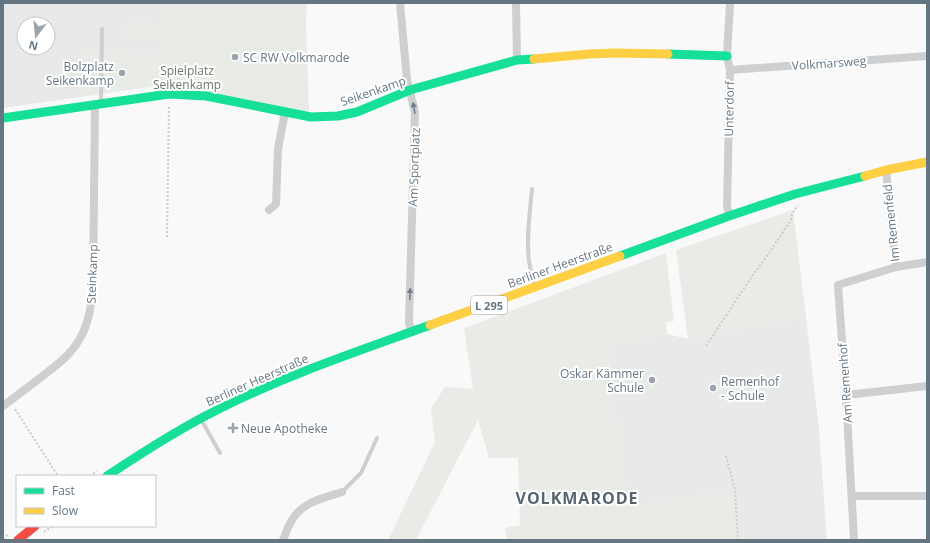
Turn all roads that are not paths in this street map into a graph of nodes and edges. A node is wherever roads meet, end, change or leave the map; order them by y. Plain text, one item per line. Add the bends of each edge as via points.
1 (400, 3) edge
2 (516, 3) edge
3 (730, 3) edge
4 (102, 29) dead end
5 (727, 56) junction
6 (927, 56) edge
7 (517, 60) junction
8 (730, 70) junction
9 (410, 90) junction
10 (98, 104) junction
11 (285, 112) junction
12 (3, 118) edge
13 (927, 162) edge
14 (886, 170) junction
15 (532, 189) dead end
16 (269, 210) dead end
17 (729, 216) junction
18 (927, 262) edge
19 (896, 267) junction
20 (535, 288) junction
21 (412, 332) junction
22 (927, 386) edge
23 (846, 395) junction
24 (6, 404) edge
25 (201, 418) junction
26 (377, 438) dead end
27 (220, 453) dead end
28 (109, 475) edge
29 (342, 492) joint
30 (852, 496) junction
31 (927, 496) edge
32 (34, 527) edge
33 (18, 540) edge
34 (283, 540) edge
35 (854, 540) edge

1 - 9 street, Am Sportplatz
2 - 7 street
3 - 5 street, Unterdorf
4 - 10 lane
5 - 7 main road, Seikenkamp via 615,53
5 - 8 street, Unterdorf
6 - 8 street, Volkmarsweg
7 - 9 main road, Seikenkamp
8 - 17 street, Unterdorf via 727,206
9 - 11 main road, Seikenkamp via 357,112 338,116 311,117
21 -> 9 street, Am Sportplatz via 409,323 415,112
10 - 11 main road, Seikenkamp via 170,94 206,96
10 - 12 main road, Seikenkamp
10 - 24 street, Steinkamp via 93,288 87,325 80,340 58,365
11 - 16 street via 278,149 276,204
13 - 14 main road, Berliner Heerstraße / L 295
14 - 17 main road, Berliner Heerstraße / L 295 via 795,194
14 - 19 street, Im Remenfeld
15 - 20 lane via 529,263
17 - 20 main road, Berliner Heerstraße / L 295
18 - 19 street, Im Remenfeld
19 - 23 street, Am Remenhof via 838,285
20 - 21 main road, Berliner Heerstraße / L 295
21 - 25 main road, Berliner Heerstraße / L 295 via 265,388
22 - 23 street
23 - 30 street, Am Remenhof
25 - 27 lane
25 - 28 main road, Berliner Heerstraße / L 295
26 - 29 lane via 361,473
29 - 34 street via 301,509 292,520
30 - 31 street
30 - 35 street, Am Remenhof
32 - 33 main road

